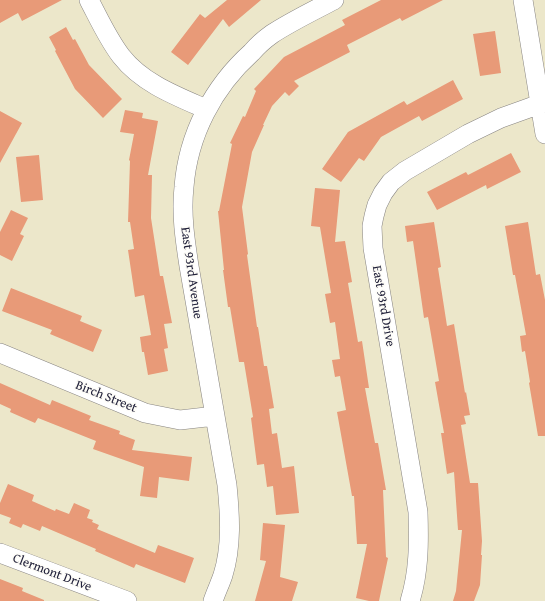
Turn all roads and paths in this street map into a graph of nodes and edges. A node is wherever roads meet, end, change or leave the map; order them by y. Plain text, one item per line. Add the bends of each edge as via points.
1 (89, 0) edge
2 (334, 0) edge
3 (523, 0) edge
4 (540, 104) junction
5 (206, 109) junction
6 (545, 134) edge
7 (0, 353) edge
8 (215, 416) junction
9 (0, 553) edge
10 (127, 601) edge
11 (213, 601) edge
12 (410, 601) edge

1 - 5 street via 107,35 133,68 155,85
2 - 5 street, East 93rd Avenue via 262,42 223,83
3 - 4 street
4 - 6 street
4 - 12 street, East 93rd Drive via 501,118 468,134 404,171 391,182 383,194 374,216 373,248 418,512 418,567
5 - 8 street, East 93rd Avenue via 193,141 185,172 183,211 189,266
7 - 8 street, Birch Street via 145,413 180,420
8 - 11 street, East 93rd Avenue via 227,486 230,530 223,574
9 - 10 street, Clermont Drive

